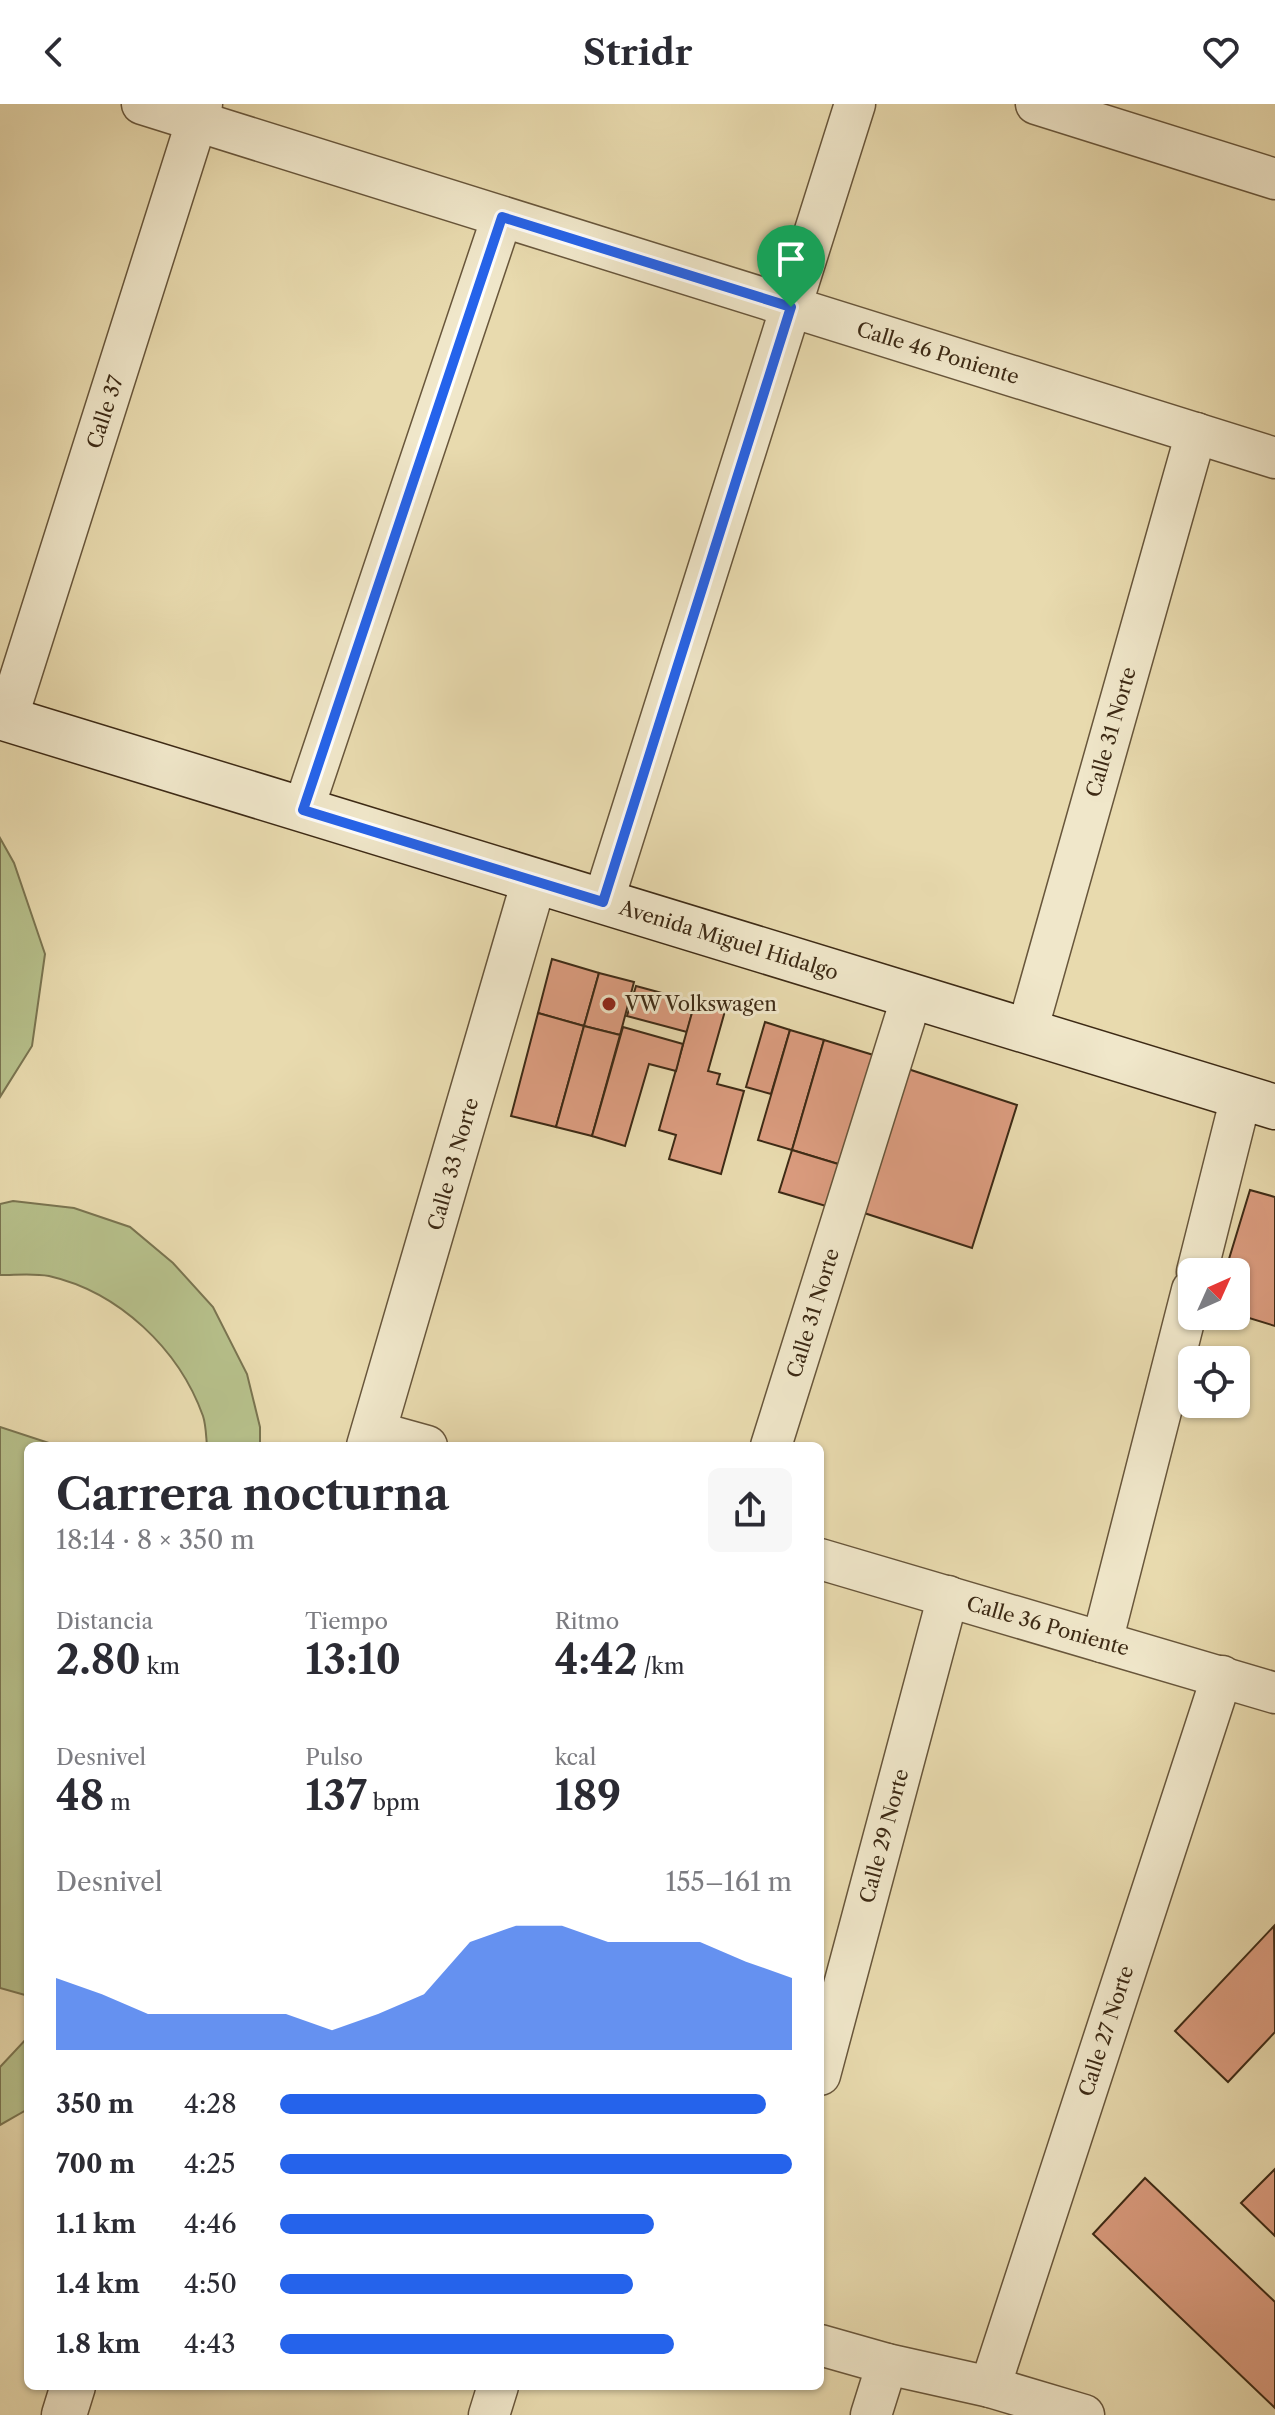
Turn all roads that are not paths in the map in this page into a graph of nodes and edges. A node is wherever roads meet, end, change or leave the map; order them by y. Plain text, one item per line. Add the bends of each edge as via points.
1 (142, 104) edge
2 (855, 104) edge
3 (1036, 104) edge
4 (200, 112) edge
5 (1275, 179) edge
6 (502, 217) junction
7 (791, 307) junction
8 (1196, 433) junction
9 (1275, 458) edge
10 (3, 718) edge
11 (303, 810) junction
12 (534, 881) junction
13 (603, 902) junction
14 (912, 996) junction
15 (1027, 1031) junction
16 (1258, 1102) edge
17 (1202, 1258) edge
18 (1182, 1330) edge
19 (371, 1438) edge
20 (399, 1442) edge
21 (772, 1442) edge
22 (824, 1560) edge
23 (948, 1596) junction
24 (1102, 1642) junction
25 (1222, 1676) junction
26 (1275, 1693) edge
27 (837, 1946) edge
28 (824, 2045) edge
29 (824, 2346) edge
30 (887, 2364) junction
31 (990, 2387) junction
32 (72, 2390) edge
33 (497, 2390) edge
34 (64, 2415) edge
35 (489, 2415) edge
36 (871, 2415) edge
37 (1084, 2415) edge

1 - 4 street, Calle 46 Poniente
2 - 7 street
3 - 5 street
4 - 6 street, Calle 46 Poniente
4 - 10 street, Calle 37
6 - 7 street, Calle 46 Poniente
6 - 11 street
7 - 8 street, Calle 46 Poniente
7 - 13 street
8 - 9 street, Calle 46 Poniente
8 - 15 street, Calle 31 Norte
10 - 11 main road, Avenida Miguel Hidalgo
11 - 12 main road, Avenida Miguel Hidalgo
12 - 13 main road, Avenida Miguel Hidalgo
12 - 19 main road, Calle 33 Norte
13 - 14 main road, Avenida Miguel Hidalgo
14 - 15 main road, Avenida Miguel Hidalgo
14 - 21 street, Calle 31 Norte
15 - 16 main road, Avenida Miguel Hidalgo
16 - 17 street
18 - 24 street
19 - 20 street
22 - 23 street, Calle 36 Poniente
23 - 24 street, Calle 36 Poniente
23 - 27 street, Calle 29 Norte
24 - 25 street, Calle 36 Poniente
25 - 26 street, Calle 36 Poniente
25 - 31 street, Calle 27 Norte
27 - 28 street, Calle 29 Norte
29 - 30 street
30 - 31 street
30 - 36 street
31 - 37 street
32 - 34 main road
33 - 35 street

